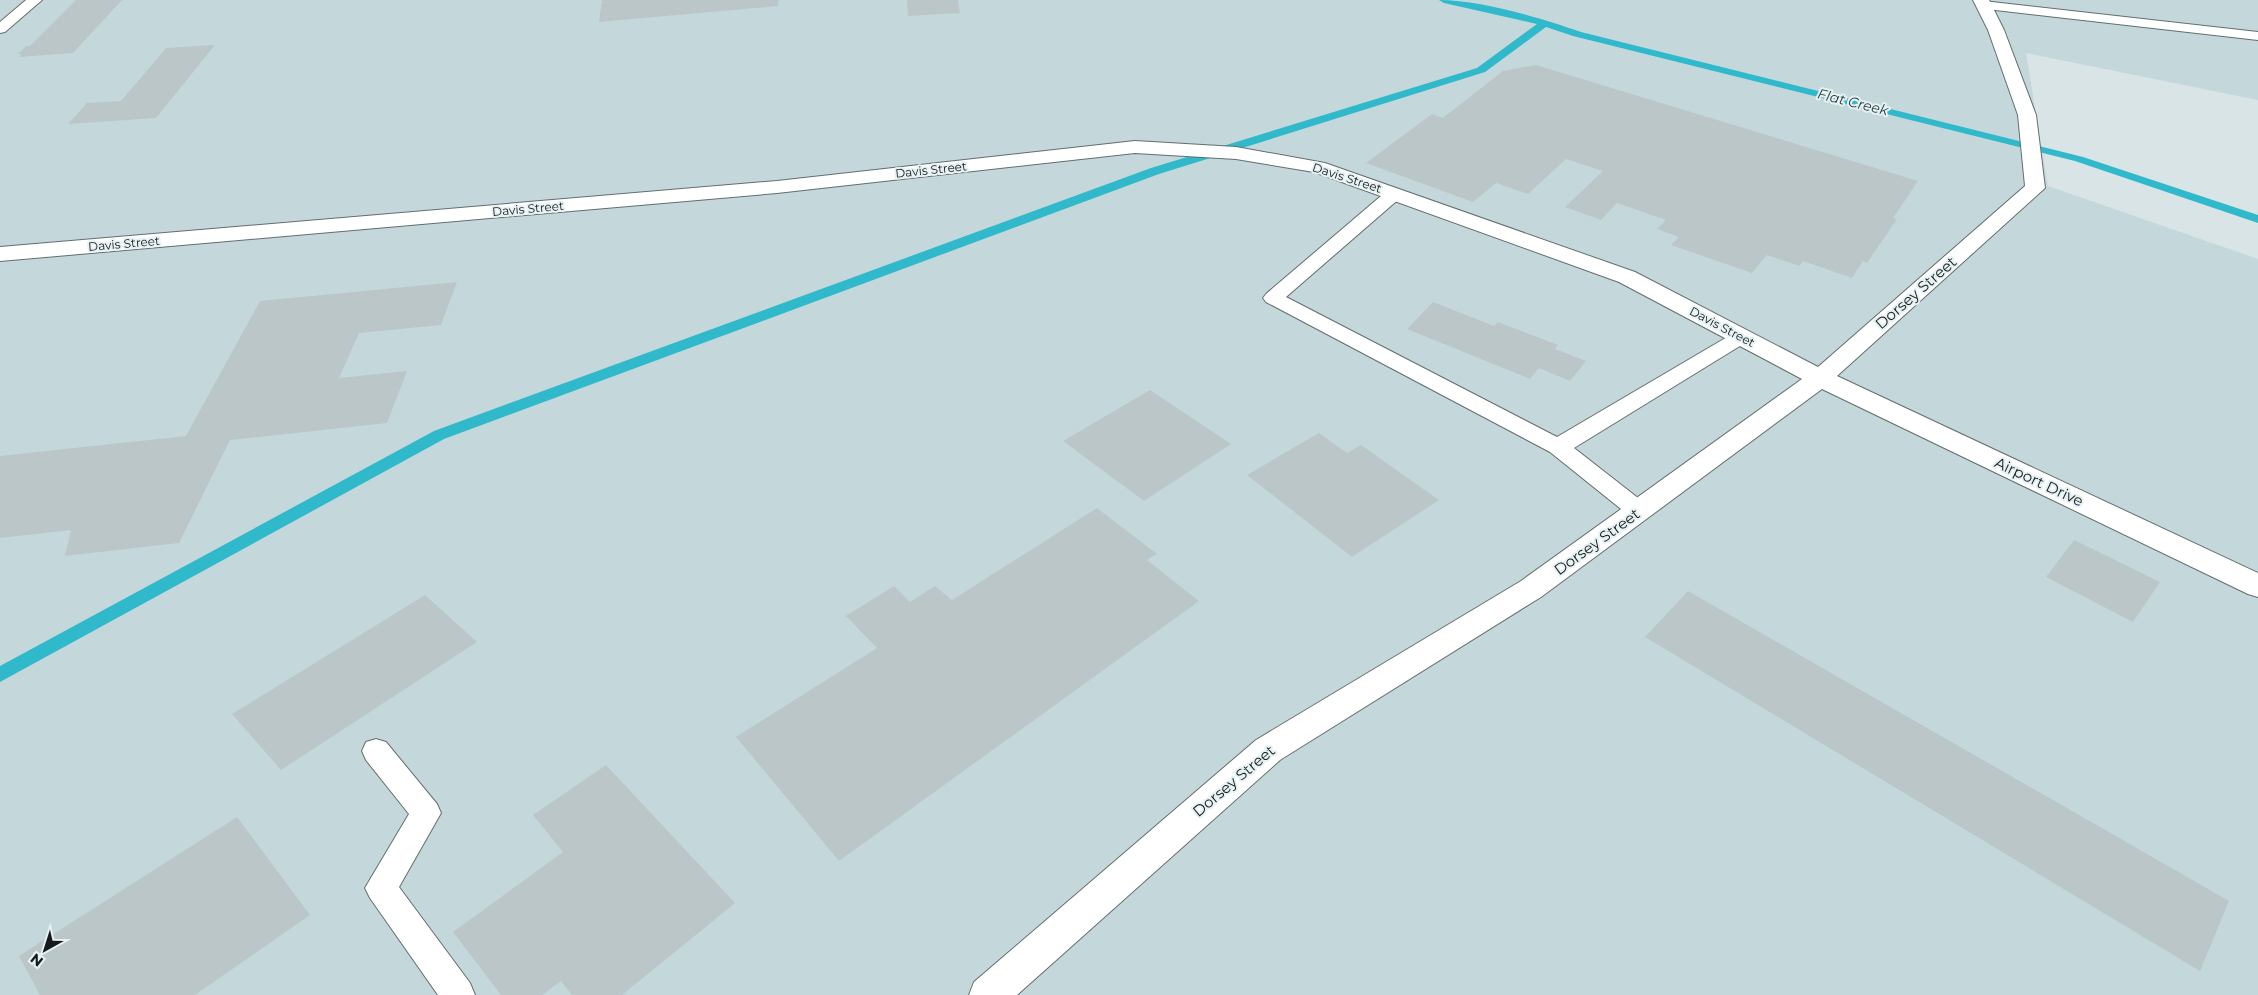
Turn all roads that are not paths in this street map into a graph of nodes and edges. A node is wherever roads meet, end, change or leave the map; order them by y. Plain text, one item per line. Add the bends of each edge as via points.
1 (35, 0) edge
2 (1982, 2) edge
3 (0, 28) edge
4 (2258, 36) edge
5 (1394, 194) junction
6 (0, 254) edge
7 (1741, 337) junction
8 (1820, 378) junction
9 (1558, 447) junction
10 (1639, 511) junction
11 (2258, 586) edge
12 (376, 751) dead end
13 (458, 995) edge
14 (988, 995) edge

1 - 3 lane
2 - 4 lane
2 - 8 street, Dorsey Street via 1996,30 2027,115 2035,188
5 - 6 street, Davis Street via 1318,167 1236,153 1135,148 777,187
5 - 7 street, Davis Street via 1628,277
5 - 9 lane via 1273,298
7 - 8 street, Davis Street
7 - 9 lane
8 - 10 street, Dorsey Street
8 - 11 street, Airport Drive
9 - 10 lane
10 - 14 street, Dorsey Street via 1531,589 1268,750
12 - 13 lane via 426,813 381,888

